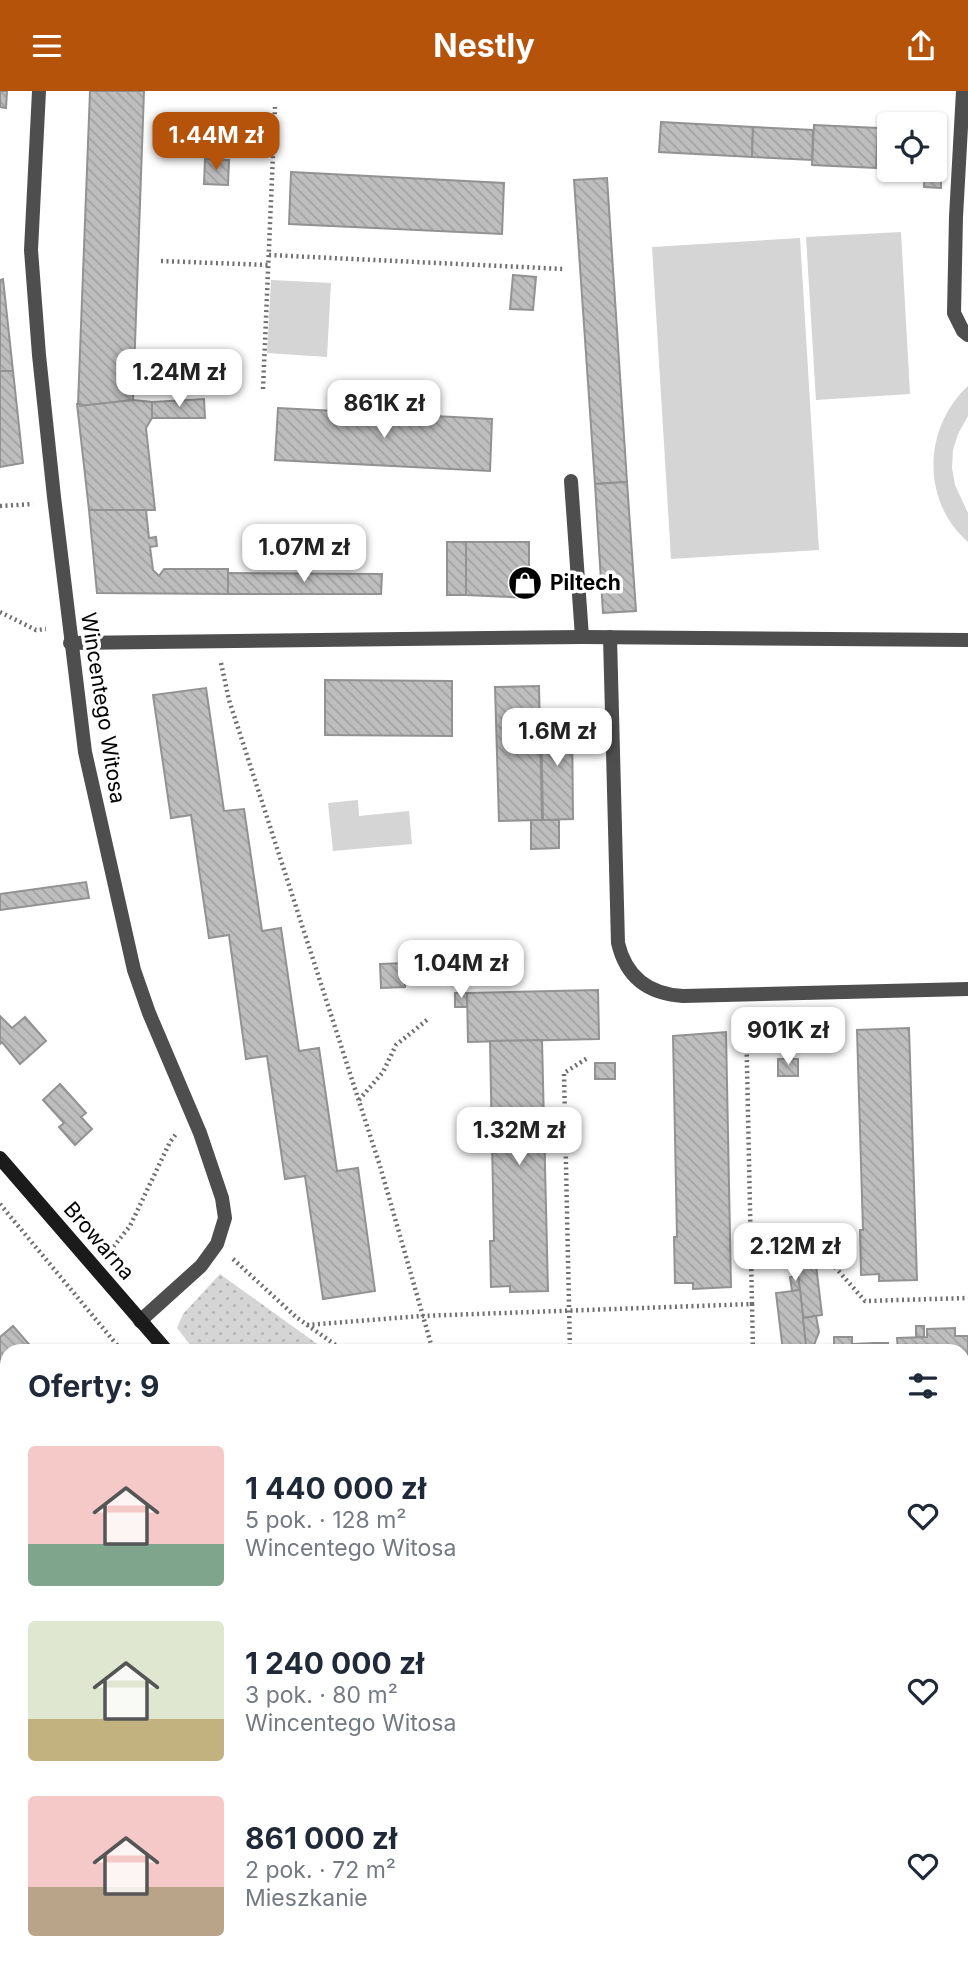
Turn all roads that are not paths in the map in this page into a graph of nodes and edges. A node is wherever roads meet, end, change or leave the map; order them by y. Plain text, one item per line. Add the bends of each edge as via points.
1 (39, 91) edge
2 (963, 91) edge
3 (968, 335) edge
4 (571, 481) dead end
5 (69, 636) junction
6 (582, 636) junction
7 (611, 637) junction
8 (968, 640) edge
9 (968, 989) edge
10 (0, 1158) edge
11 (140, 1321) junction
12 (161, 1344) edge

1 - 5 street, Wincentego Witosa via 32,250
2 - 3 street via 954,313
4 - 6 street
5 - 6 street via 216,641
5 - 11 street, Wincentego Witosa via 85,752 134,970 192,1114 225,1218 217,1244 194,1273
6 - 7 street
7 - 8 street
7 - 9 street via 618,943 629,971 640,982 660,993 682,996
10 - 11 street, Browarna
11 - 12 street, Browarna

